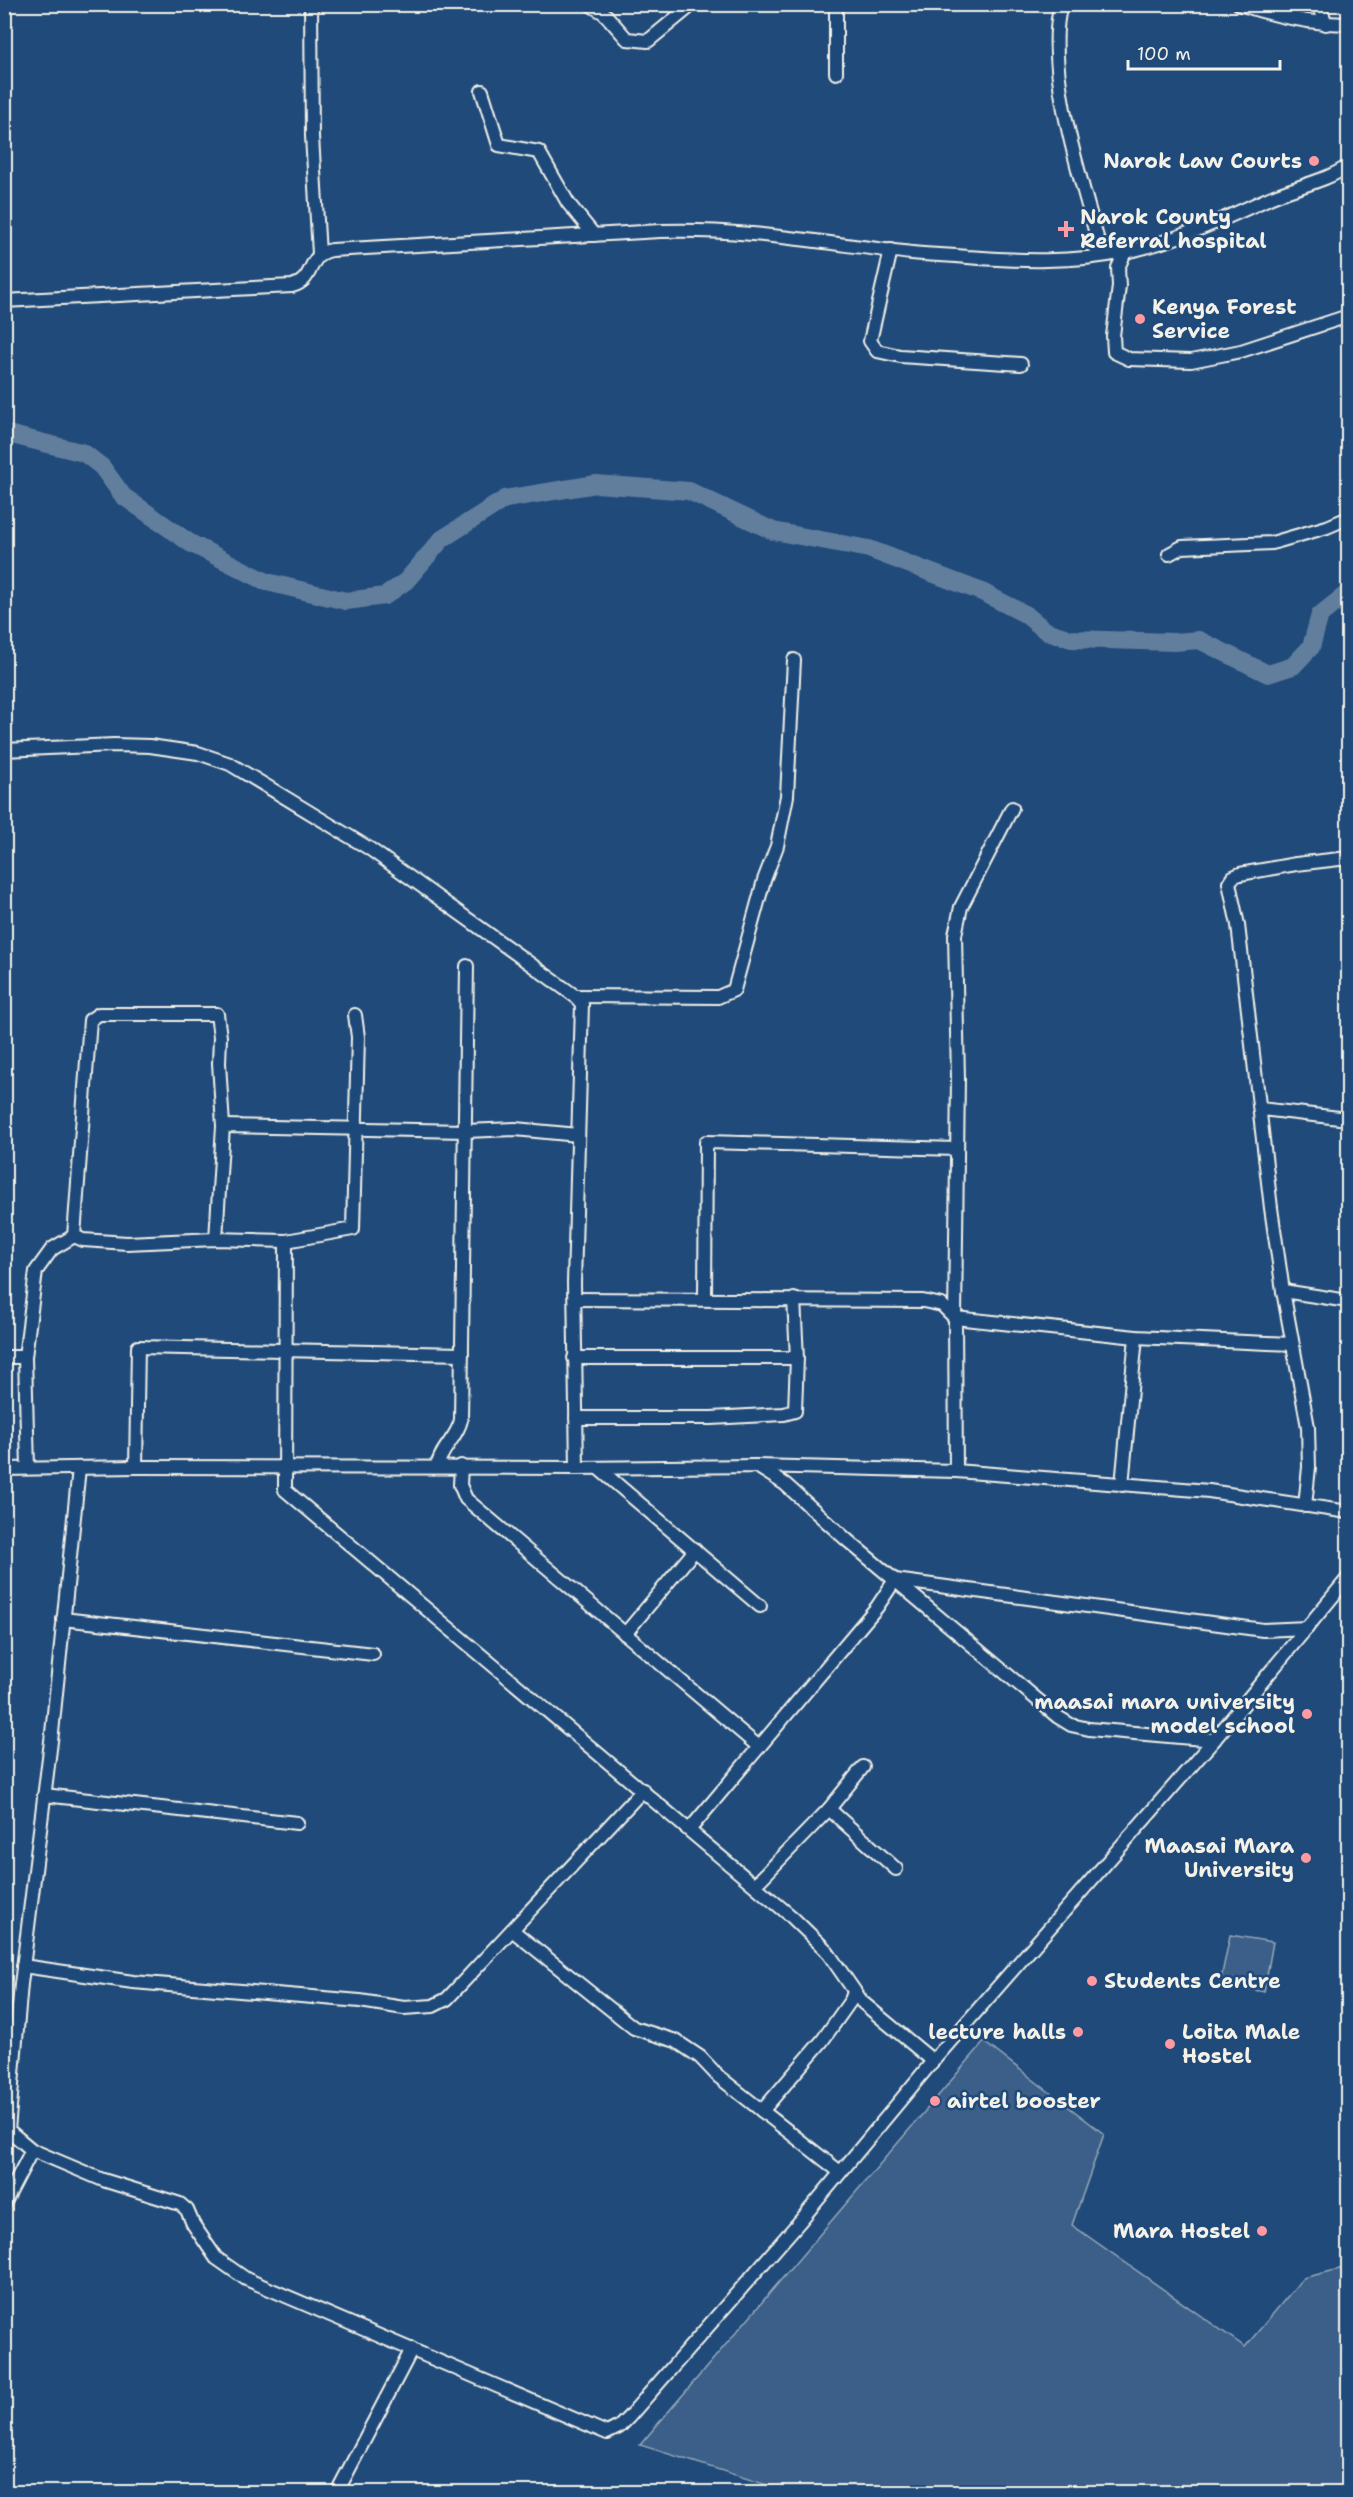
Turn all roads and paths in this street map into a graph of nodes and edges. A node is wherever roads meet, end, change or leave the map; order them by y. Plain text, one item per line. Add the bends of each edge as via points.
1 (311, 4) edge
2 (589, 4) edge
3 (693, 4) edge
4 (836, 4) edge
5 (1061, 4) edge
6 (1239, 4) edge
7 (1319, 4) edge
8 (1326, 24) junction
9 (1348, 24) edge
10 (836, 73) dead end
11 (482, 91) dead end
12 (1348, 166) edge
13 (594, 235) junction
14 (891, 250) junction
15 (1125, 252) junction
16 (319, 254) junction
17 (1102, 255) junction
18 (4, 301) edge
19 (1348, 316) edge
20 (1021, 364) dead end
21 (1348, 518) edge
22 (1169, 554) dead end
23 (794, 660) dead end
24 (4, 750) edge
25 (1012, 808) dead end
26 (1348, 858) edge
27 (467, 966) dead end
28 (575, 996) junction
29 (355, 1015) dead end
30 (1261, 1109) junction
31 (1348, 1119) edge
32 (223, 1126) junction
33 (357, 1127) junction
34 (465, 1131) junction
35 (578, 1135) junction
36 (957, 1149) junction
37 (74, 1236) junction
38 (216, 1239) junction
39 (286, 1241) junction
40 (1283, 1291) junction
41 (705, 1298) junction
42 (575, 1299) junction
43 (794, 1299) junction
44 (1348, 1301) edge
45 (955, 1318) junction
46 (1136, 1337) junction
47 (1292, 1344) junction
48 (285, 1350) junction
49 (462, 1354) junction
50 (4, 1357) edge
51 (25, 1357) junction
52 (797, 1358) junction
53 (575, 1359) junction
54 (576, 1418) junction
55 (756, 1466) junction
56 (136, 1467) junction
57 (284, 1467) junction
58 (437, 1467) junction
59 (461, 1467) junction
60 (28, 1468) junction
61 (79, 1468) junction
62 (577, 1468) junction
63 (598, 1468) junction
64 (4, 1469) edge
65 (956, 1471) junction
66 (1122, 1485) junction
67 (1305, 1506) junction
68 (1348, 1512) edge
69 (695, 1550) junction
70 (1348, 1578) edge
71 (895, 1580) junction
72 (760, 1605) dead end
73 (63, 1619) junction
74 (1307, 1628) junction
75 (626, 1634) junction
76 (373, 1654) dead end
77 (1214, 1740) junction
78 (759, 1746) junction
79 (863, 1767) dead end
80 (643, 1790) junction
81 (45, 1795) junction
82 (829, 1809) junction
83 (297, 1823) dead end
84 (690, 1829) junction
85 (896, 1869) dead end
86 (755, 1885) junction
87 (512, 1930) junction
88 (23, 1966) junction
89 (854, 1992) junction
90 (933, 2061) junction
91 (762, 2111) junction
92 (6, 2128) edge
93 (32, 2150) junction
94 (840, 2172) junction
95 (4, 2204) edge
96 (412, 2349) junction
97 (337, 2493) edge

1 - 16 street via 312,136
2 - 3 street via 604,13 627,39 648,41
4 - 10 street
5 - 17 street via 1056,42 1058,72 1073,148
6 - 8 street
7 - 8 street
8 - 9 street
11 - 13 street via 498,145 539,152 568,203
12 - 15 street via 1224,220
13 - 14 street via 714,230
13 - 16 street via 332,250
14 - 17 street via 1013,260
14 - 20 street via 870,341 872,347 900,356
15 - 17 street
15 - 19 street via 1118,268 1113,336 1114,352 1129,359 1191,362 1241,351
16 - 18 street via 309,275 292,286
21 - 22 street via 1272,543 1182,547
23 - 28 street via 788,796 734,990 718,997
24 - 28 street via 150,746 198,753 231,764 370,849
25 - 36 street via 957,918
26 - 30 street via 1240,874 1229,883 1238,925
27 - 34 street
28 - 35 street via 583,1010
29 - 33 street
30 - 31 street
30 - 40 street
32 - 33 street
32 - 37 street via 217,1014 99,1014 90,1020
32 - 38 street
33 - 34 street
33 - 39 street via 353,1229
34 - 35 street via 515,1129
34 - 49 street
35 - 42 street
36 - 41 street via 706,1142
36 - 45 street
37 - 38 street via 127,1243
37 - 51 street via 52,1249 36,1271
38 - 39 street
39 - 48 street
40 - 44 street
40 - 47 street
41 - 42 street
41 - 43 street
42 - 53 street
43 - 45 street via 935,1302 949,1309
43 - 52 street
45 - 46 street
45 - 65 street
46 - 47 street
46 - 66 street
47 - 67 street via 1308,1426
48 - 49 street
48 - 56 street via 138,1347
48 - 57 street
49 - 58 street via 459,1430
50 - 51 street
51 - 60 street
52 - 53 street
52 - 54 street via 795,1411 784,1414
53 - 54 street
54 - 62 street
55 - 63 street
55 - 65 street
55 - 71 street via 784,1484
56 - 57 street
56 - 61 street
57 - 58 street
57 - 80 street via 284,1484 290,1495
58 - 59 street
59 - 62 street
59 - 75 street via 460,1485 466,1499
60 - 61 street
60 - 64 street
61 - 73 street
62 - 63 street
63 - 69 street
65 - 66 street
66 - 67 street via 1209,1491
67 - 68 street
69 - 72 street
69 - 75 street
70 - 74 street
71 - 74 street via 1263,1630
71 - 77 street via 1071,1725 1089,1730
71 - 78 street via 877,1607
73 - 76 street
73 - 81 street
74 - 77 street
75 - 78 street
77 - 90 street
78 - 84 street
79 - 82 street
80 - 84 street
80 - 87 street
81 - 83 street
81 - 88 street
82 - 85 street
82 - 86 street
84 - 86 street
86 - 89 street via 826,1950
87 - 88 street via 447,1999 433,2006 404,2008 133,1982
87 - 91 street via 634,2028 676,2040
88 - 92 street
89 - 90 street
89 - 91 street via 822,2041
90 - 94 street
91 - 94 street
92 - 93 street
93 - 95 street
93 - 96 street via 103,2180 180,2204 216,2258 246,2279
94 - 96 street via 628,2418 607,2433
96 - 97 street

